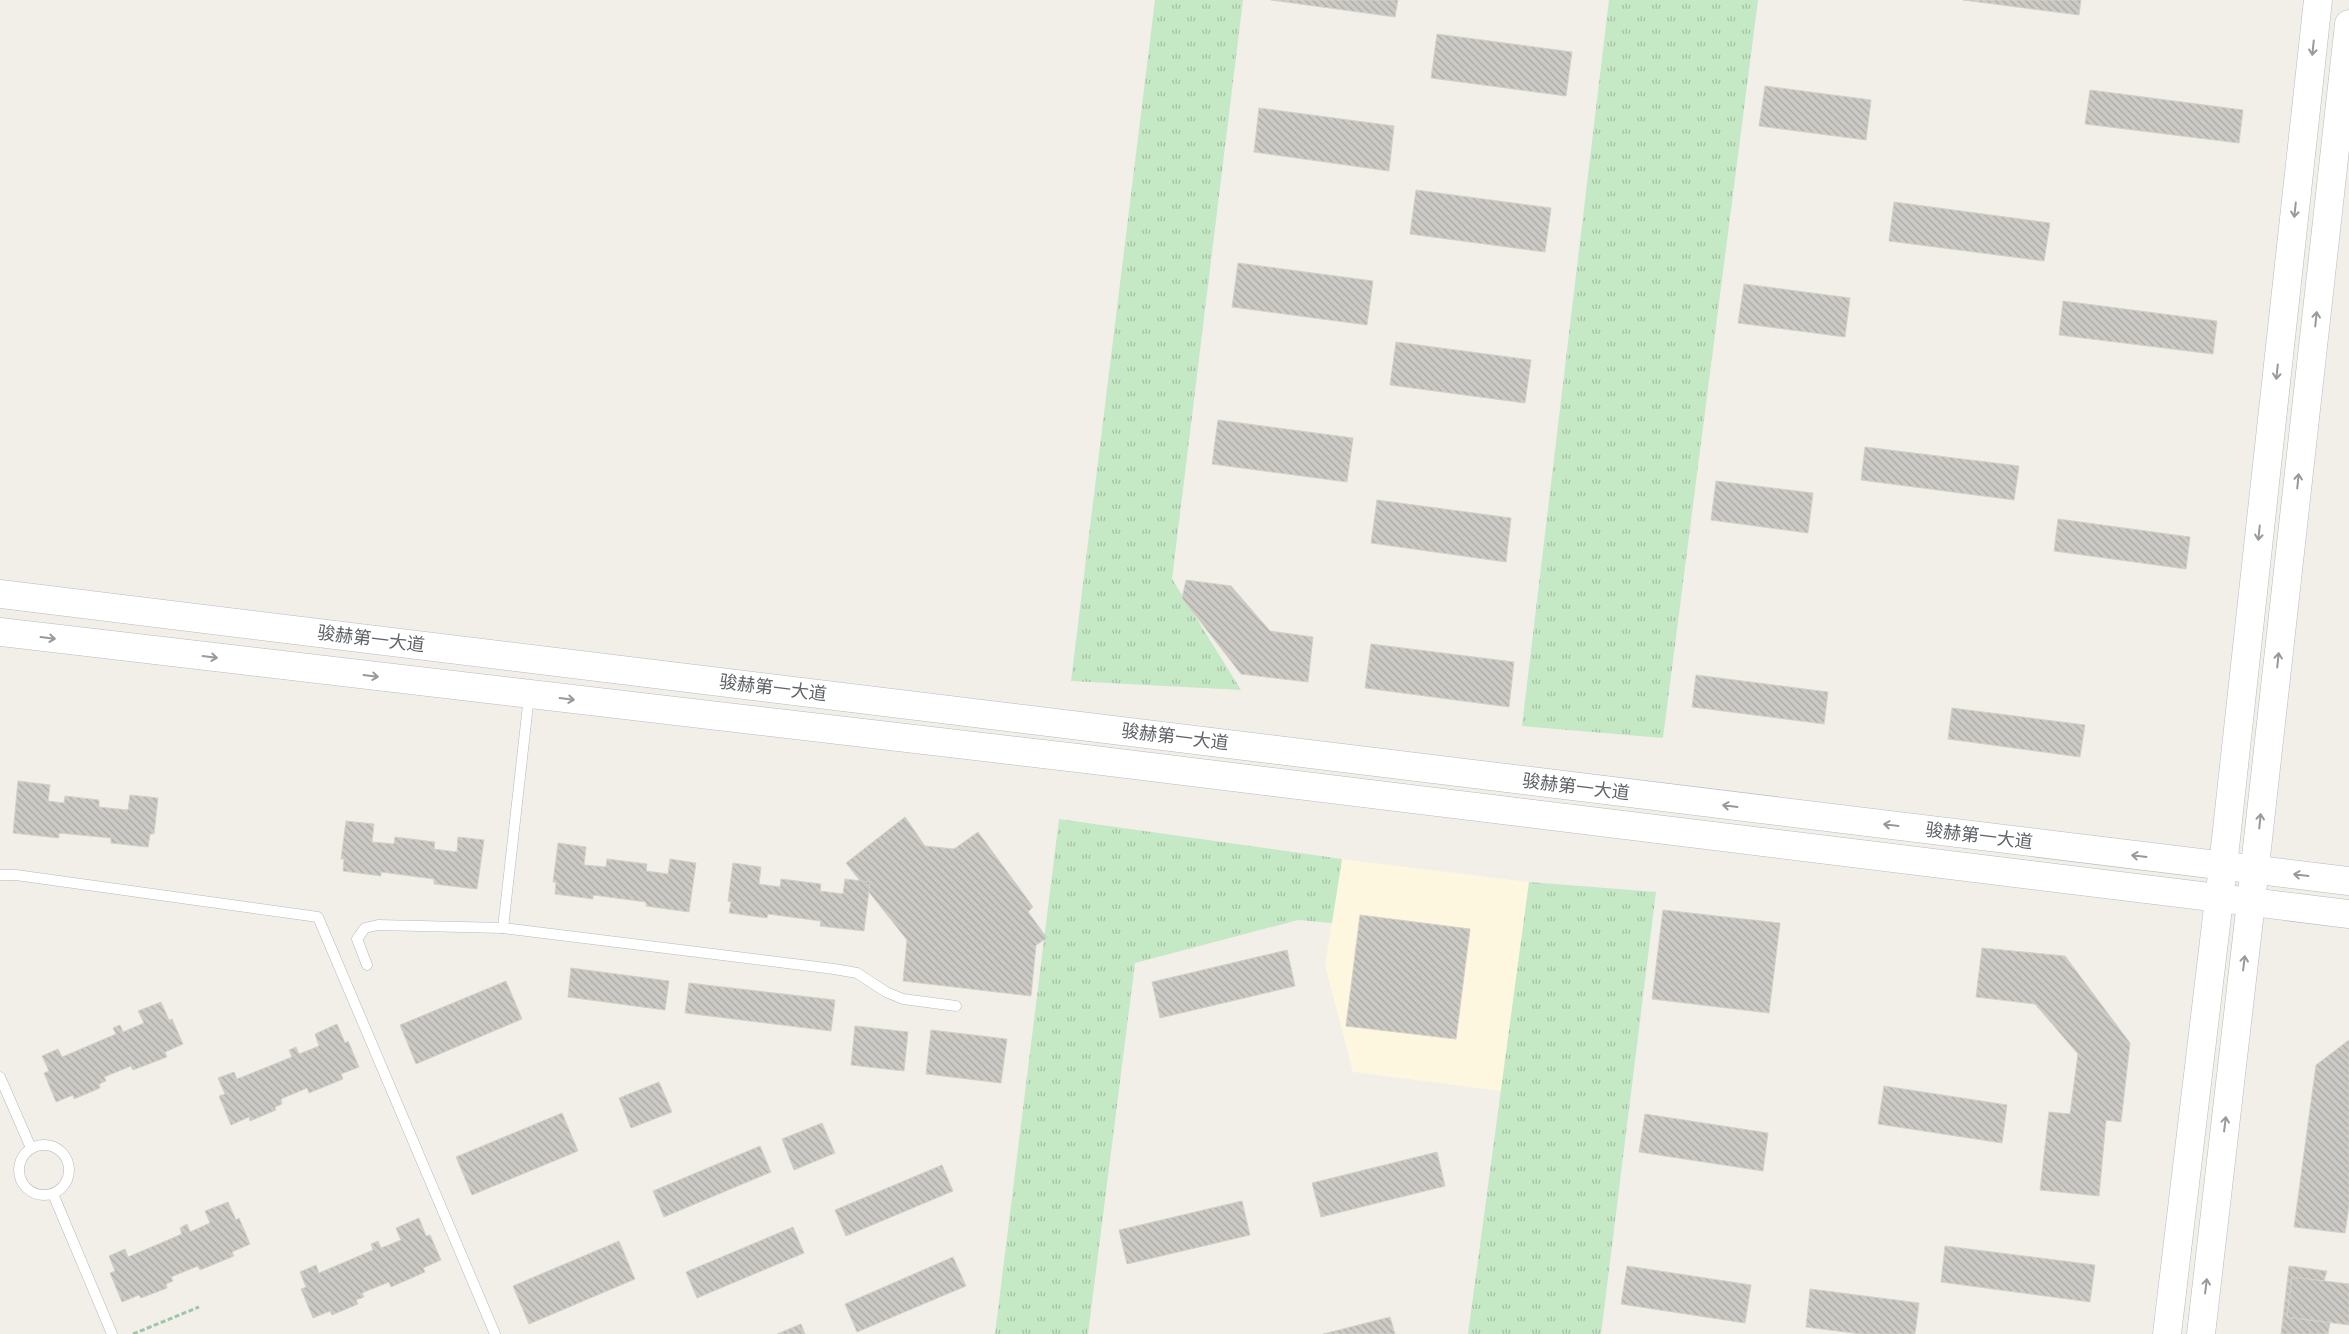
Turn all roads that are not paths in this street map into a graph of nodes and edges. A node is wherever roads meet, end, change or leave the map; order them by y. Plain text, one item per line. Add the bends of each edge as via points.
1 (2318, 0) edge
2 (2349, 24) edge
3 (0, 594) edge
4 (0, 632) edge
5 (530, 694) junction
6 (2222, 866) junction
7 (2254, 870) junction
8 (0, 875) edge
9 (2349, 881) edge
10 (2219, 898) junction
11 (2251, 902) junction
12 (2349, 914) edge
13 (503, 928) junction
14 (367, 965) dead end
15 (956, 1006) dead end
16 (0, 1078) edge
17 (31, 1148) junction
18 (53, 1194) junction
19 (112, 1334) edge
20 (496, 1334) edge
21 (2167, 1334) edge
22 (2201, 1334) edge

1 -> 6 main road
7 -> 2 main road
6 -> 3 main road, 骏赫第一大道
4 -> 5 main road, 骏赫第一大道
5 -> 10 main road, 骏赫第一大道
5 - 13 lane
6 - 7 main road, 骏赫第一大道
6 - 10 main road
9 -> 7 main road, 骏赫第一大道
7 - 11 main road
8 - 20 lane via 318,917
10 - 11 main road, 骏赫第一大道
10 - 21 main road
11 - 12 main road, 骏赫第一大道
22 -> 11 main road
13 - 14 lane via 378,925 365,928 357,939
13 - 15 lane via 834,969 857,973 903,1000
16 - 17 lane
17 - 18 lane via 20,1160 19,1177 36,1194
17 - 18 lane via 39,1145 55,1147 67,1159 66,1183
18 - 19 lane

